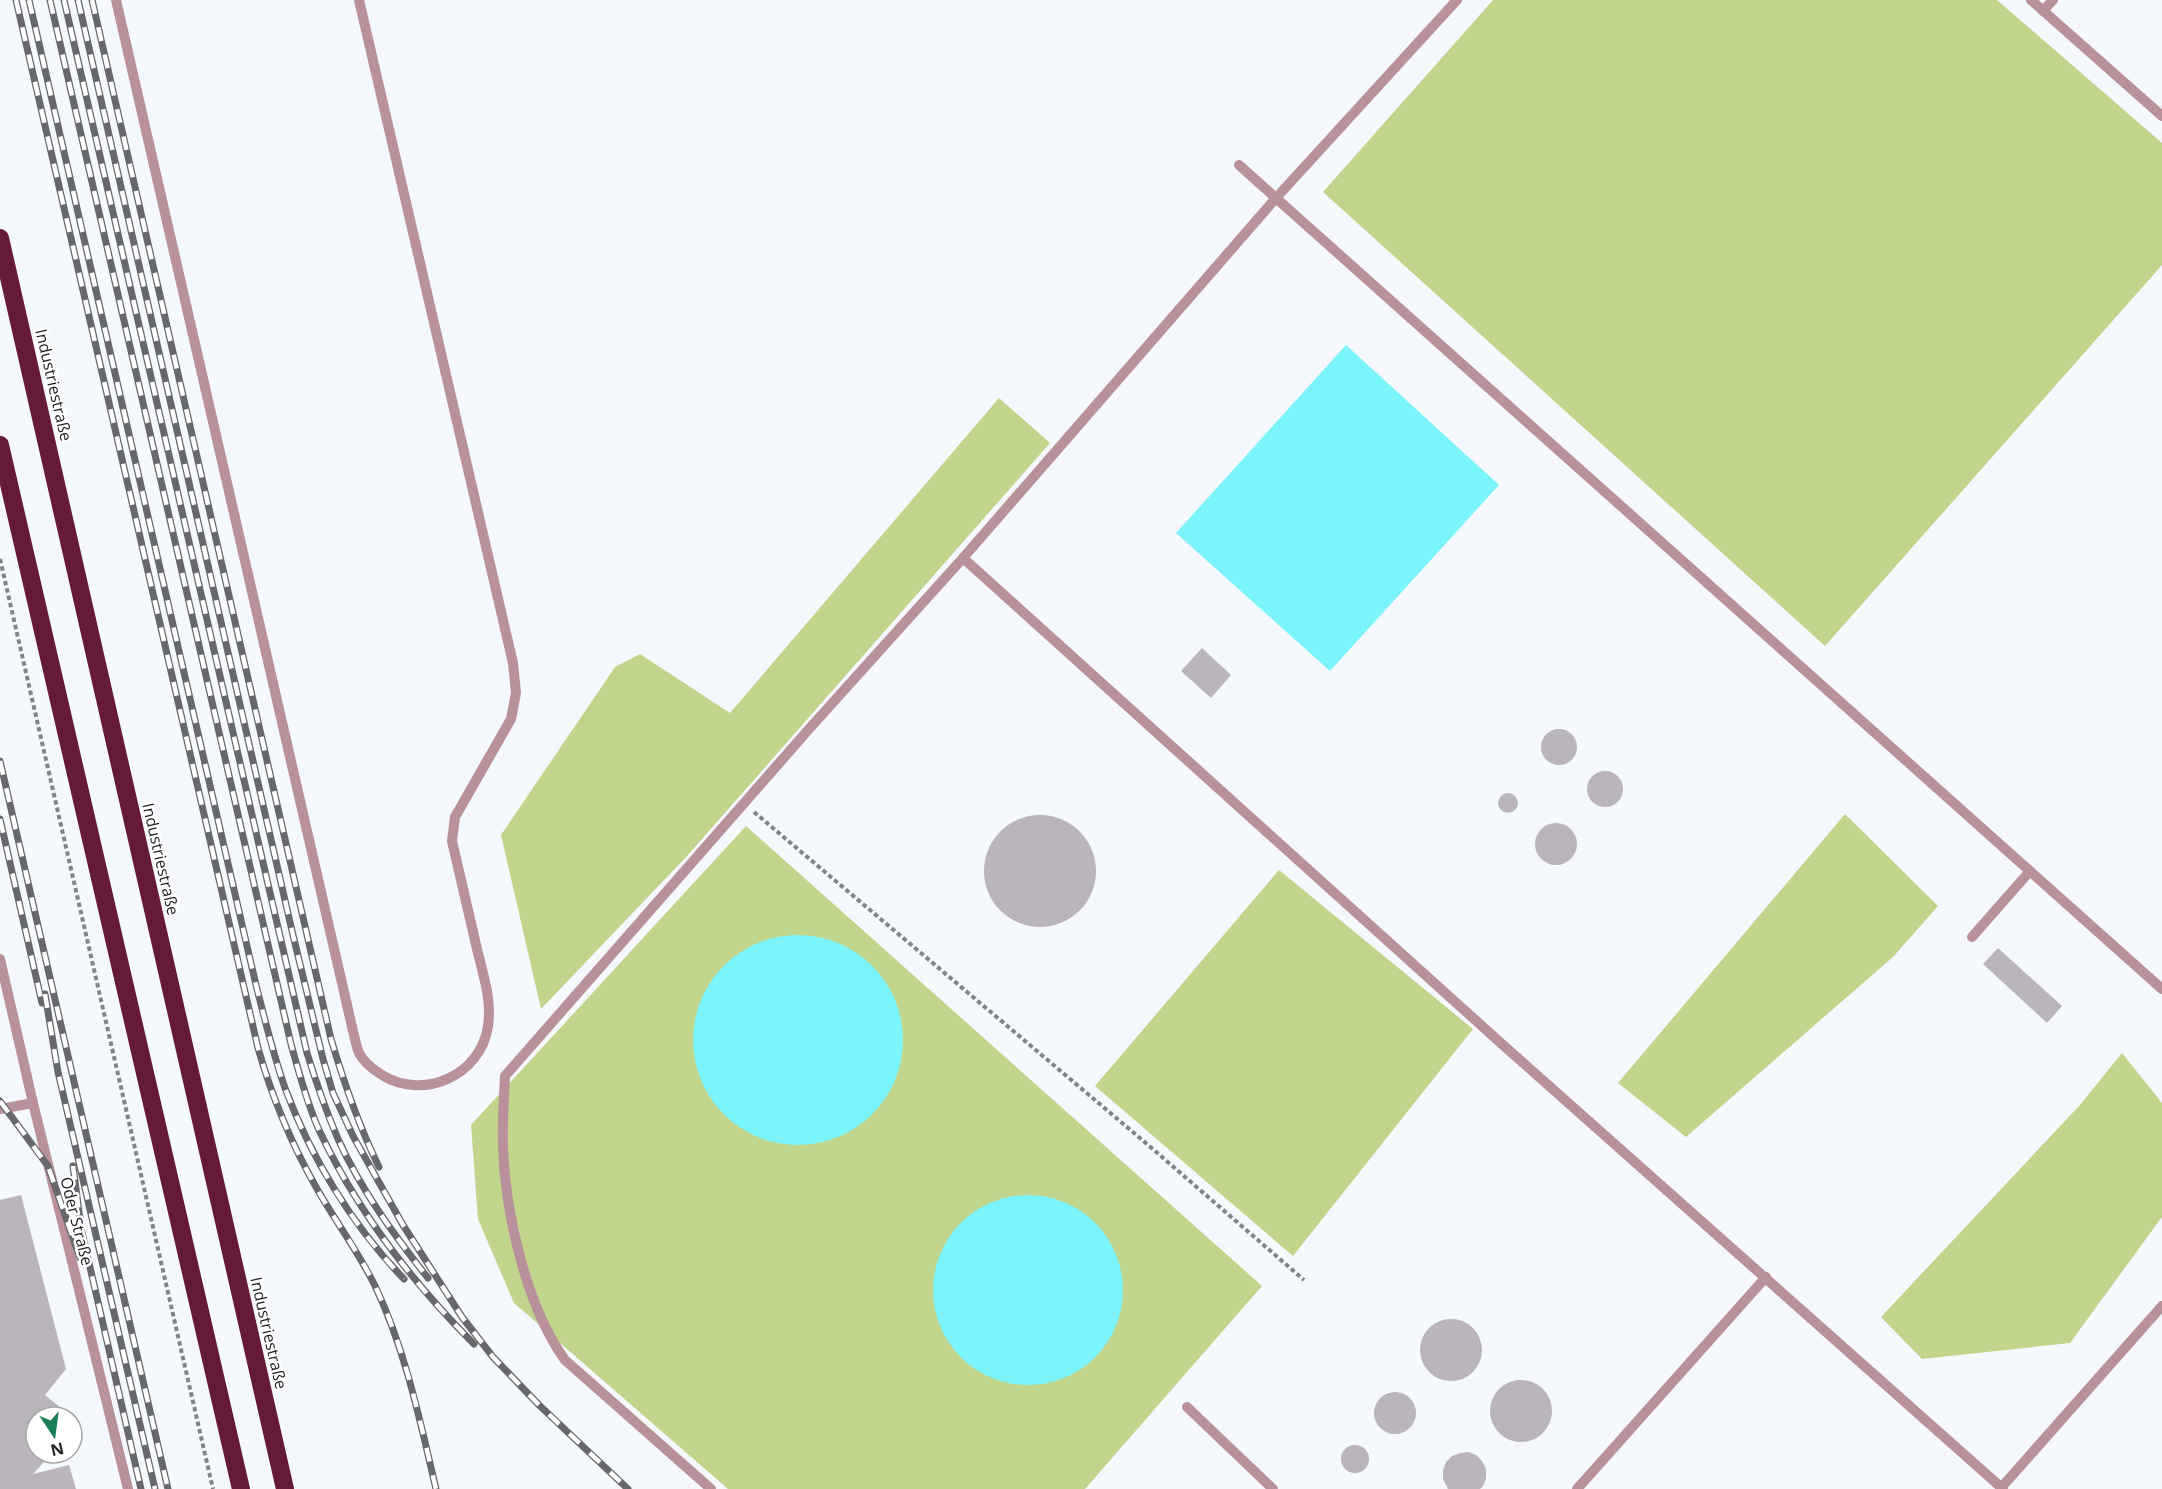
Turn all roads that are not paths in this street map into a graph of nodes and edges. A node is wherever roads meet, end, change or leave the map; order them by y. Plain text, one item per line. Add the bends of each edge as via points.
1 (116, 0) edge
2 (359, 0) edge
3 (1457, 0) edge
4 (2031, 0) edge
5 (2053, 0) edge
6 (2043, 11) junction
7 (2162, 116) edge
8 (1239, 165) dead end
9 (1276, 198) junction
10 (0, 238) edge
11 (0, 445) edge
12 (963, 558) junction
13 (2030, 871) junction
14 (1972, 937) dead end
15 (0, 959) edge
16 (2162, 989) edge
17 (33, 1103) junction
18 (0, 1109) edge
19 (1766, 1277) junction
20 (2162, 1306) edge
21 (1187, 1407) dead end
22 (128, 1489) edge
23 (241, 1489) edge
24 (285, 1489) edge
25 (711, 1489) edge
26 (1273, 1489) edge
27 (1577, 1489) edge
28 (2002, 1489) edge

1 - 2 lane via 353,1031 360,1054 372,1069 411,1086 431,1085 453,1077 471,1063 488,1027 488,999 452,841 456,817 511,719 516,693 513,663
3 - 9 lane
4 - 6 lane
5 - 6 lane
6 - 7 lane
8 - 9 lane
9 - 12 lane
9 - 13 lane
10 - 24 highway, Industriestraße
11 - 23 highway
12 - 19 lane
12 - 25 lane via 505,1076 502,1145 510,1209 535,1303 554,1344 565,1360
13 - 14 lane
13 - 16 lane
15 - 17 lane, Oder Straße
17 - 18 lane
17 - 22 lane, Oder Straße
19 - 27 lane
19 - 28 lane
20 - 28 lane
21 - 26 lane

